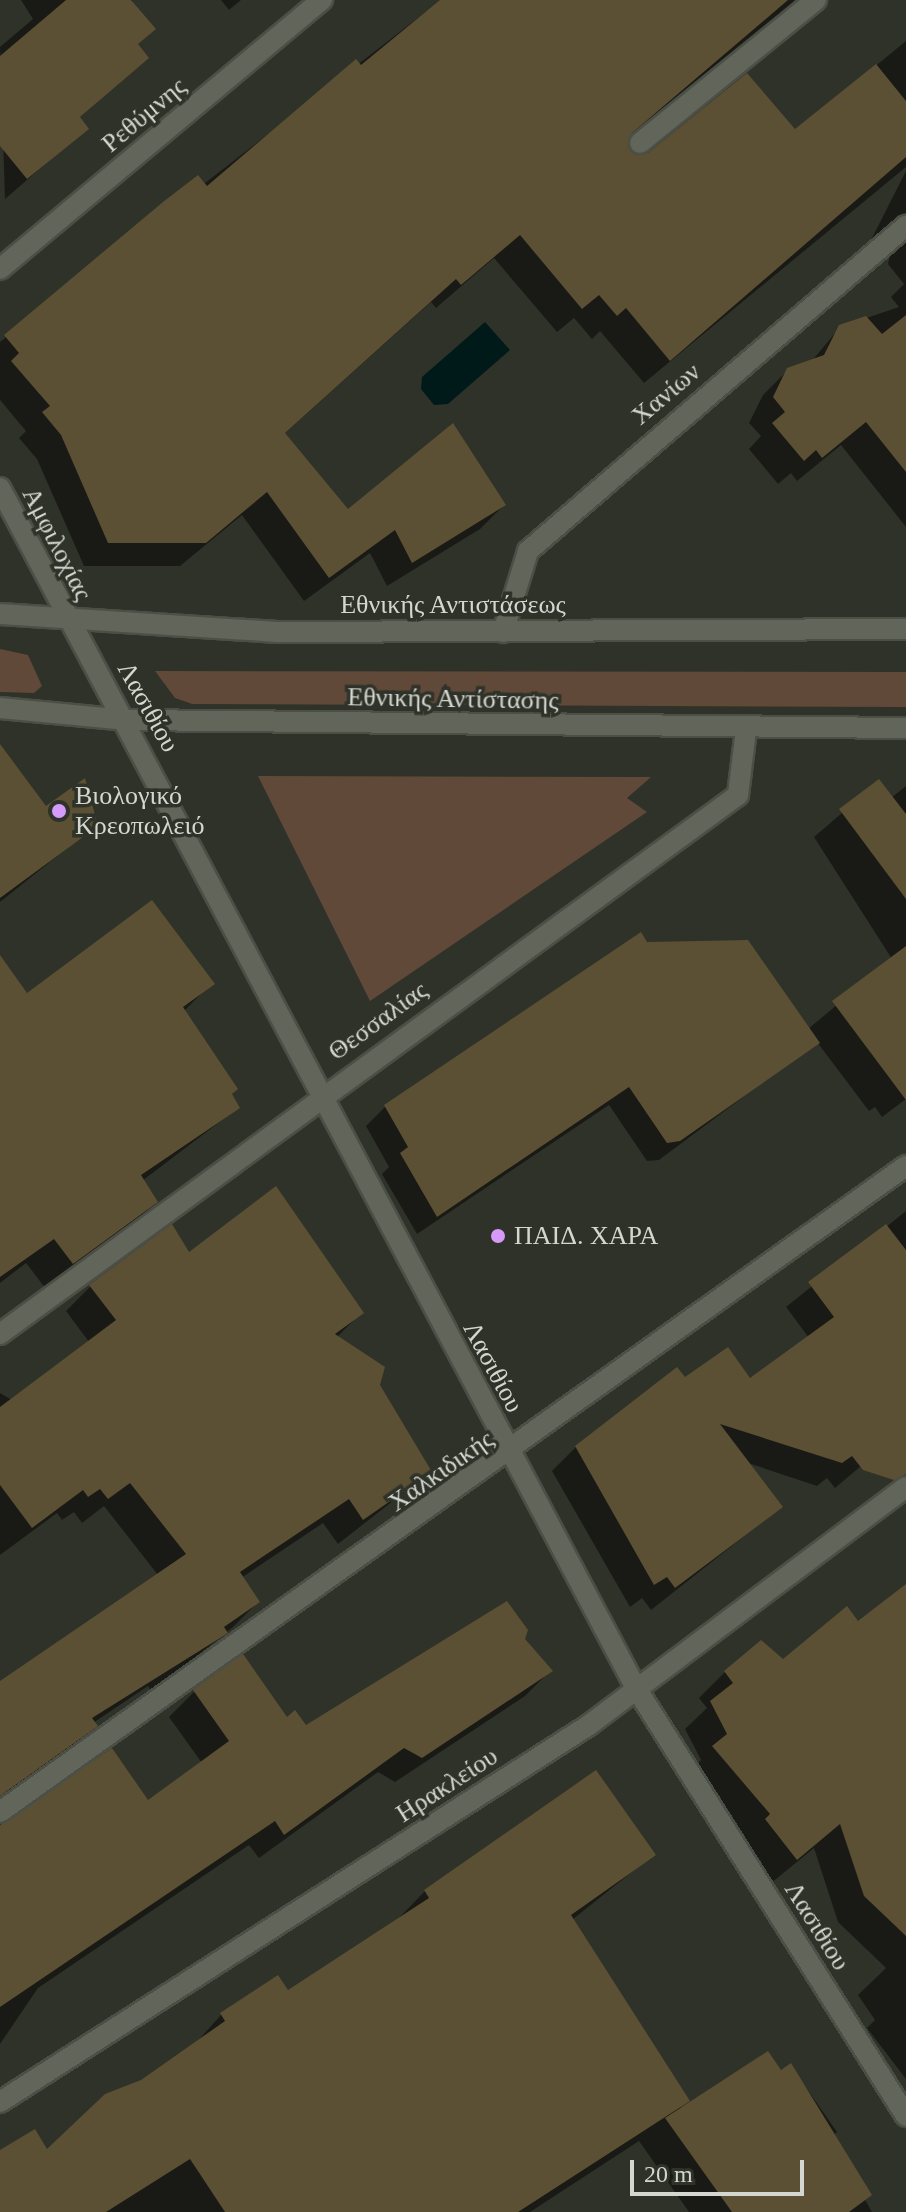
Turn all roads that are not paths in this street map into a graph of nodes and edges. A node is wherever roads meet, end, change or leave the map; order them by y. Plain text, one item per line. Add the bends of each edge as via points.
1 (322, 0) edge
2 (816, 0) edge
3 (640, 143) dead end
4 (906, 226) edge
5 (0, 269) edge
6 (0, 488) edge
7 (0, 614) edge
8 (68, 623) junction
9 (906, 629) edge
10 (503, 632) junction
11 (0, 708) edge
12 (128, 720) junction
13 (906, 728) edge
14 (746, 730) junction
15 (321, 1094) junction
16 (906, 1166) edge
17 (0, 1334) edge
18 (510, 1455) junction
19 (906, 1487) edge
20 (636, 1688) junction
21 (0, 1812) edge
22 (0, 2102) edge
23 (906, 2116) edge

1 - 5 street, Ρεθύμνης
2 - 3 street
4 - 10 street, Χανίων via 528,551
6 - 8 street, Αμφιλοχίας
7 - 8 street, Εθνικής Αντιστάσεως
8 - 10 street, Εθνικής Αντιστάσεως
8 - 12 street, Λασιθίου
9 - 10 street, Εθνικής Αντιστάσεως
11 - 12 street, Εθνικής Αντίστασης
12 - 14 street, Εθνικής Αντίστασης
12 - 15 street, Λασιθίου
13 - 14 street, Εθνικής Αντίστασης
14 - 15 street, Θεσσαλίας via 738,795
15 - 17 street, Θεσσαλίας
15 - 18 street, Λασιθίου
16 - 18 street, Χαλκιδικής
18 - 20 street, Λασιθίου
18 - 21 street, Χαλκιδικής
19 - 20 street, Ηρακλείου
20 - 22 street, Ηρακλείου
20 - 23 street, Λασιθίου

